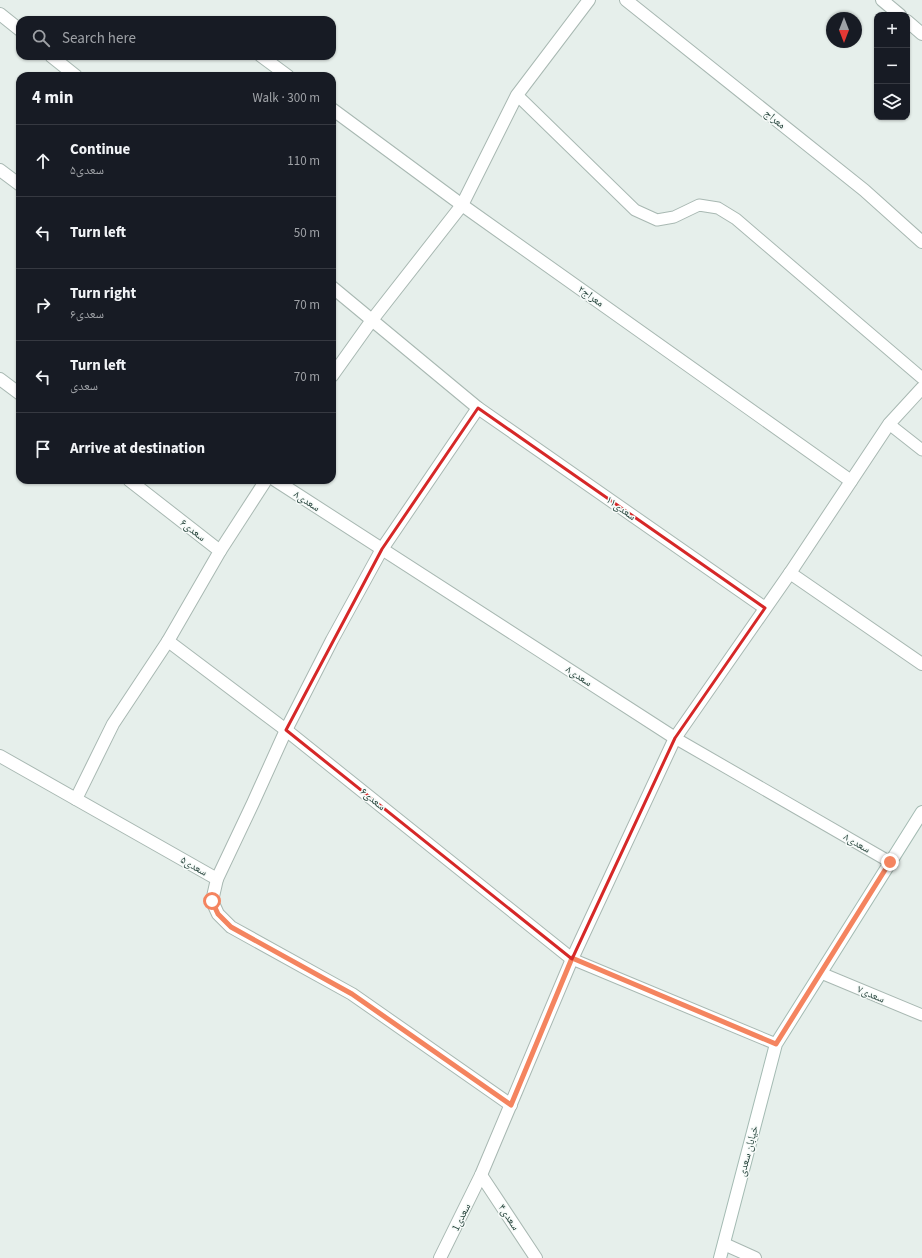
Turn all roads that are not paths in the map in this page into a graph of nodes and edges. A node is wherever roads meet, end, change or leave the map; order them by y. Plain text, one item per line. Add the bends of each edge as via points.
1 (589, 0) edge
2 (626, 0) edge
3 (882, 0) edge
4 (896, 12) edge
5 (0, 14) edge
6 (910, 24) edge
7 (16, 27) edge
8 (922, 34) edge
9 (56, 60) edge
10 (266, 60) edge
11 (71, 72) edge
12 (282, 72) edge
13 (517, 95) junction
14 (336, 112) edge
15 (0, 170) edge
16 (16, 182) edge
17 (462, 205) junction
18 (922, 242) edge
19 (336, 290) edge
20 (372, 320) junction
21 (336, 370) edge
22 (922, 378) edge
23 (0, 379) edge
24 (922, 388) edge
25 (16, 391) edge
26 (478, 408) junction
27 (889, 424) junction
28 (922, 450) edge
29 (851, 480) junction
30 (134, 484) edge
31 (263, 484) edge
32 (281, 484) edge
33 (382, 549) junction
34 (220, 551) junction
35 (790, 573) junction
36 (765, 608) junction
37 (168, 641) junction
38 (922, 664) edge
39 (286, 730) junction
40 (675, 738) junction
41 (0, 756) edge
42 (76, 799) junction
43 (921, 815) edge
44 (890, 862) junction
45 (217, 879) junction
46 (572, 958) junction
47 (821, 972) junction
48 (922, 1015) edge
49 (776, 1044) junction
50 (511, 1105) junction
51 (481, 1175) junction
52 (724, 1244) junction
53 (440, 1258) edge
54 (536, 1258) edge
55 (720, 1258) edge
56 (755, 1258) edge

1 - 13 street
2 - 18 street, معراج via 864,190
3 - 4 street
5 - 7 street
6 - 8 street
9 - 11 street
10 - 12 street
13 - 17 street
13 - 22 lane via 636,210 657,220 674,217 699,204 718,208 736,219
14 - 17 street, معراج۲
15 - 16 street
17 - 20 street
17 - 29 street, معراج۲
19 - 20 street, سعدی۱۱
20 - 21 street
20 - 26 street, سعدی۱۱
23 - 25 street
24 - 27 street, سعدی1
26 - 33 street
26 - 36 street, سعدی۱۱
27 - 28 lane
27 - 29 street, سعدی1
29 - 35 street, سعدی1
30 - 34 street, سعدی۶
31 - 34 street
32 - 33 street, سعدی۸
33 - 39 street
33 - 40 street, سعدی۸
34 - 37 street
35 - 36 street, سعدی1
35 - 38 street
36 - 40 street, سعدی1
37 - 39 street, سعدی۶
37 - 42 street via 113,724
39 - 45 street
39 - 46 street, سعدی۶
40 - 44 lane, سعدی۸
40 - 46 street, سعدی1
41 - 42 street, سعدی۵
42 - 45 street, سعدی۵
43 - 44 street, خیابان سعدی
44 - 47 street, خیابان سعدی
45 - 50 street, سعدی۵ via 212,901 218,914 231,927 352,994
46 - 49 lane, سعدی۶
46 - 50 street, سعدی1
47 - 48 lane, سعدی۷
47 - 49 street, خیابان سعدی
49 - 52 street, خیابان سعدی
50 - 51 street, سعدی1
51 - 53 street, سعدی1
51 - 54 street, سعدی۴
52 - 55 street, خیابان سعدی
52 - 56 street

